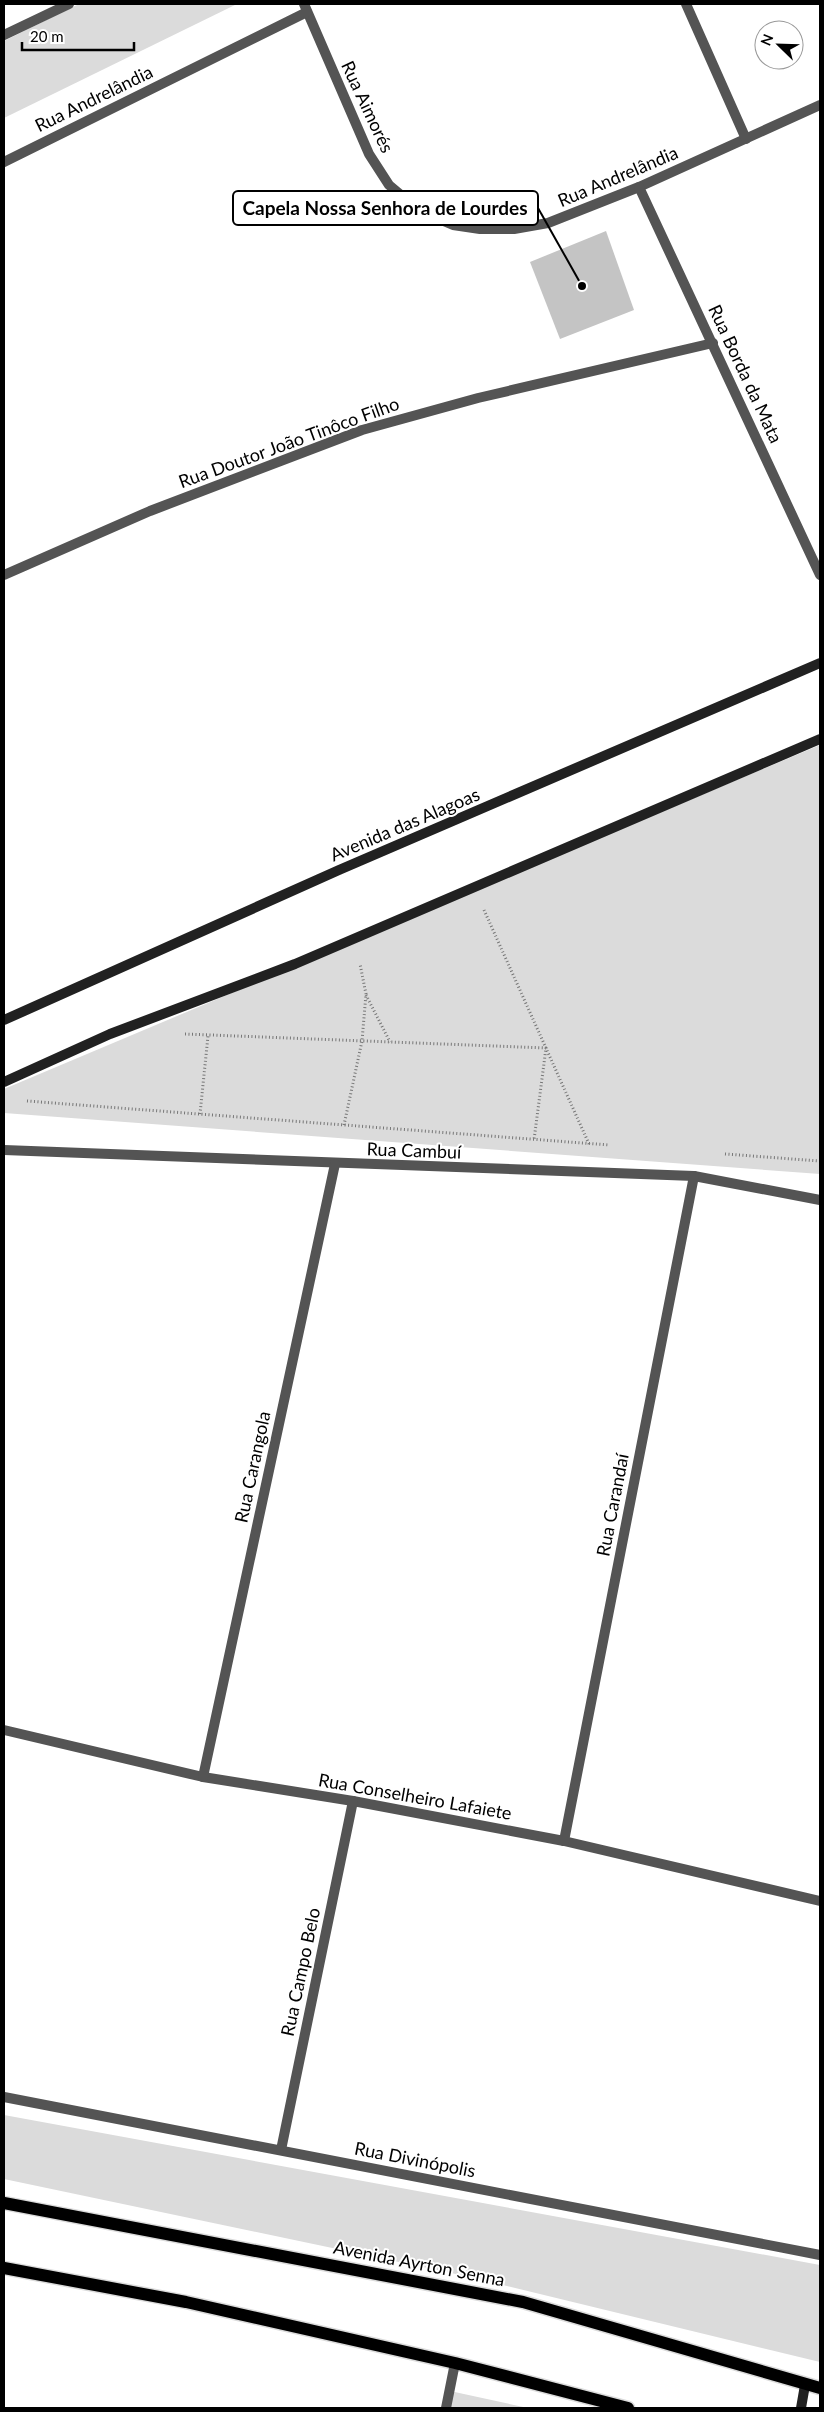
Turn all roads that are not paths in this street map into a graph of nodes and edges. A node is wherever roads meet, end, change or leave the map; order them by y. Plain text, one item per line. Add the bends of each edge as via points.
1 (69, 4) edge
2 (686, 4) edge
3 (305, 8) edge
4 (4, 35) edge
5 (820, 105) edge
6 (746, 139) junction
7 (4, 162) edge
8 (639, 187) junction
9 (420, 212) joint
10 (713, 343) junction
11 (4, 575) edge
12 (820, 575) edge
13 (820, 663) edge
14 (820, 739) edge
15 (4, 1020) edge
16 (4, 1082) edge
17 (4, 1150) edge
18 (335, 1164) junction
19 (694, 1176) junction
20 (820, 1200) edge
21 (4, 1730) edge
22 (203, 1777) junction
23 (353, 1802) junction
24 (564, 1841) junction
25 (820, 1901) edge
26 (4, 2097) edge
27 (282, 2150) junction
28 (4, 2203) edge
29 (820, 2255) edge
30 (4, 2268) edge
31 (455, 2363) junction
32 (805, 2385) junction
33 (820, 2388) edge
34 (446, 2408) edge
35 (628, 2408) edge
36 (801, 2408) edge

1 - 4 street
2 - 6 street
3 - 7 street, Rua Andrelândia
3 - 9 street, Rua Aimorés via 368,154 389,185
5 - 6 street, Rua Andrelândia
6 - 8 street, Rua Andrelândia
8 - 9 street, Rua Andrelândia via 548,223 514,229 453,225
8 - 10 street, Rua Borda da Mata
10 - 11 street, Rua Doutor João Tinôco Filho via 478,398 362,430 150,511
10 - 12 street, Rua Borda da Mata
13 - 15 main road, Avenida das Alagoas via 339,870
14 - 16 main road via 295,964 110,1034
17 - 18 street, Rua Cambuí
18 - 19 street, Rua Cambuí
18 - 22 street, Rua Carangola
19 - 20 street, Rua Cambuí
19 - 24 street, Rua Carandaí
21 - 22 street, Rua Conselheiro Lafaiete
22 - 23 street, Rua Conselheiro Lafaiete
23 - 24 street, Rua Conselheiro Lafaiete
23 - 27 street, Rua Campo Belo
24 - 25 street, Rua Conselheiro Lafaiete
26 - 27 street, Rua Divinópolis
27 - 29 street, Rua Divinópolis
28 - 32 main road, Avenida Ayrton Senna via 523,2302
30 - 31 main road via 186,2302
31 - 34 street
31 - 35 main road
32 - 33 main road, Avenida Ayrton Senna
32 - 36 main road

